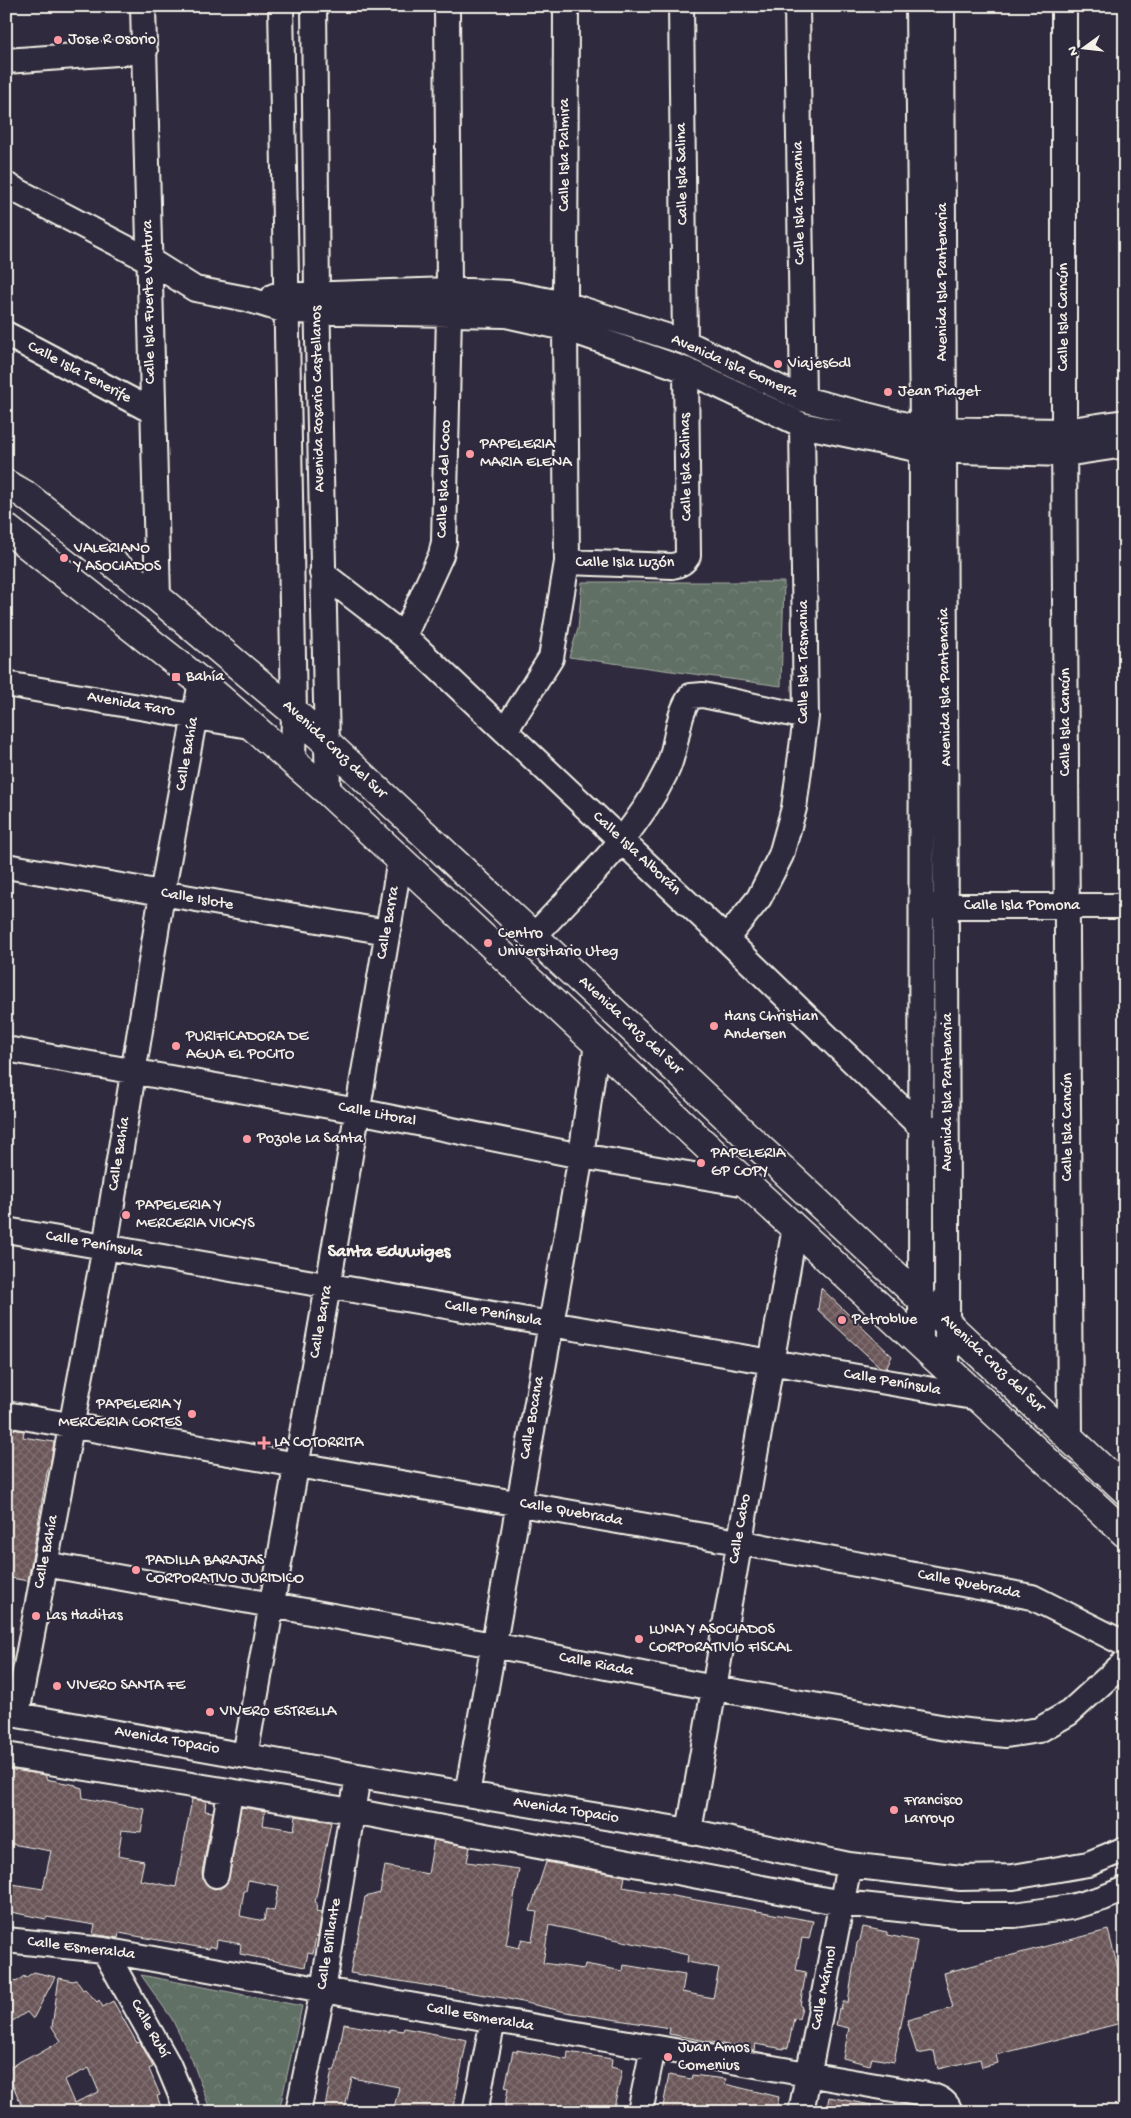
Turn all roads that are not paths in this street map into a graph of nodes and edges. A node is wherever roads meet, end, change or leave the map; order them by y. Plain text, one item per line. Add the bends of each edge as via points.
1 (143, 6) edge
2 (281, 6) edge
3 (314, 6) edge
4 (447, 6) edge
5 (566, 6) edge
6 (681, 6) edge
7 (797, 6) edge
8 (918, 6) edge
9 (942, 6) edge
10 (1064, 6) edge
11 (145, 51) junction
12 (6, 61) edge
13 (6, 185) edge
14 (149, 260) junction
15 (449, 290) junction
16 (317, 302) junction
17 (286, 303) junction
18 (507, 304) junction
19 (565, 304) junction
20 (449, 313) junction
21 (565, 328) junction
22 (6, 334) edge
23 (685, 342) junction
24 (686, 370) junction
25 (743, 370) junction
26 (736, 394) junction
27 (803, 399) junction
28 (152, 411) junction
29 (1125, 422) edge
30 (802, 425) junction
31 (932, 440) junction
32 (1065, 443) junction
33 (1125, 446) edge
34 (6, 484) edge
35 (6, 528) edge
36 (568, 562) junction
37 (682, 563) joint
38 (322, 573) junction
39 (158, 598) junction
40 (404, 636) junction
41 (201, 682) junction
42 (6, 684) edge
43 (294, 712) junction
44 (195, 716) junction
45 (806, 717) junction
46 (255, 728) junction
47 (505, 730) junction
48 (327, 742) junction
49 (293, 761) junction
50 (328, 792) junction
51 (621, 841) junction
52 (400, 859) junction
53 (6, 866) edge
54 (162, 894) junction
55 (920, 906) junction
56 (948, 906) junction
57 (1066, 906) junction
58 (1125, 906) edge
59 (388, 932) junction
60 (534, 936) junction
61 (726, 939) junction
62 (597, 1042) junction
63 (6, 1049) edge
64 (132, 1071) junction
65 (358, 1111) junction
66 (921, 1127) junction
67 (948, 1128) junction
68 (581, 1156) junction
69 (747, 1184) junction
70 (795, 1227) junction
71 (6, 1230) edge
72 (105, 1247) junction
73 (328, 1286) junction
74 (922, 1299) junction
75 (947, 1322) junction
76 (550, 1324) junction
77 (921, 1345) junction
78 (772, 1362) junction
79 (947, 1368) junction
80 (979, 1398) junction
81 (6, 1414) edge
82 (72, 1424) junction
83 (1070, 1438) junction
84 (297, 1464) junction
85 (1125, 1490) edge
86 (518, 1503) junction
87 (1125, 1533) edge
88 (738, 1542) junction
89 (45, 1564) junction
90 (272, 1605) junction
91 (1125, 1644) edge
92 (493, 1645) junction
93 (1125, 1662) edge
94 (714, 1688) junction
95 (12, 1713) edge
96 (6, 1755) edge
97 (245, 1756) junction
98 (358, 1776) junction
99 (230, 1792) junction
100 (466, 1794) junction
101 (352, 1811) junction
102 (689, 1831) junction
103 (1125, 1849) edge
104 (849, 1865) junction
105 (216, 1875) dead end
106 (1125, 1888) edge
107 (842, 1903) junction
108 (6, 1940) edge
109 (104, 1950) junction
110 (323, 1990) junction
111 (493, 2020) junction
112 (653, 2048) junction
113 (809, 2075) junction
114 (950, 2110) edge
115 (188, 2112) edge
116 (298, 2112) edge
117 (475, 2112) edge
118 (640, 2112) edge
119 (802, 2112) edge

1 - 11 street, Calle Isla Fuerte Ventura
2 - 17 street, Avenida Rosario Castellanos
3 - 16 street, Avenida Rosario Castellanos
4 - 15 street
5 - 19 street, Calle Isla Palmira
6 - 23 street, Calle Isla Salina
7 - 27 street, Calle Isla Tasmania
8 - 31 street, Avenida Isla Pantenaria
9 - 31 street, Avenida Isla Pantenaria
10 - 32 street, Calle Isla Cancún
11 - 12 street
11 - 14 street, Calle Isla Fuerte Ventura
13 - 14 street, Avenida Isla Gomera
14 - 17 street, Avenida Isla Gomera via 195,289
14 - 28 street, Calle Isla Fuerte Ventura
15 - 16 street, Avenida Isla Gomera
15 - 18 street, Avenida Isla Gomera
16 - 17 street, Avenida Isla Gomera
16 - 20 street, Avenida Isla Gomera
16 - 38 street, Avenida Rosario Castellanos
17 - 43 street, Avenida Rosario Castellanos
18 - 19 street, Avenida Isla Gomera
18 - 20 street, Avenida Isla Gomera
18 - 21 street, Avenida Isla Gomera
19 - 23 street, Avenida Isla Gomera
20 - 40 street, Calle Isla del Coco via 444,542
21 - 24 street, Avenida Isla Gomera
21 - 36 street
22 - 28 street, Calle Isla Tenerife
23 - 25 street, Avenida Isla Gomera
24 - 26 street, Avenida Isla Gomera
24 - 37 street, Calle Isla Salinas via 688,556
25 - 26 street
25 - 27 street, Avenida Isla Gomera
26 - 30 street, Avenida Isla Gomera
27 - 31 street, Avenida Isla Gomera
28 - 39 street, Calle Isla Fuerte Ventura
29 - 32 street, Avenida Isla Gomera
30 - 31 street, Avenida Isla Gomera
30 - 45 street, Calle Isla Tasmania
31 - 32 street, Avenida Isla Gomera
31 - 55 street, Avenida Isla Pantenaria
31 - 56 street, Avenida Isla Pantenaria
32 - 33 street, Avenida Isla Gomera
32 - 57 street, Calle Isla Cancún
34 - 39 main road, Avenida Cruz del Sur via 24,494
35 - 41 main road, Avenida Cruz del Sur
36 - 37 street, Calle Isla Luzón via 672,566
36 - 47 street via 551,658
38 - 40 street, Calle Isla Alborán
38 - 48 street, Avenida Rosario Castellanos
39 - 43 main road, Avenida Cruz del Sur
40 - 47 street, Calle Isla Alborán
41 - 44 street, Calle Bahía
41 - 46 main road, Avenida Cruz del Sur
42 - 44 street, Avenida Faro
43 - 48 main road, Avenida Cruz del Sur
43 - 49 street, Avenida Rosario Castellanos
44 - 46 street, Avenida Faro
44 - 54 street, Calle Bahía
45 - 51 street via 703,695 691,696 667,771 646,808
45 - 61 street, Calle Isla Tasmania via 794,808 781,855 759,898
46 - 49 main road, Avenida Cruz del Sur
47 - 51 street, Calle Isla Alborán
48 - 50 street, Avenida Rosario Castellanos
48 - 60 main road, Avenida Cruz del Sur
49 - 50 main road, Avenida Cruz del Sur
50 - 52 main road, Avenida Cruz del Sur
51 - 60 street
51 - 61 street, Calle Isla Alborán
52 - 59 street, Calle Barra
52 - 62 main road, Avenida Cruz del Sur
53 - 54 street, Calle Islote
54 - 59 street, Calle Islote
54 - 64 street, Calle Bahía
55 - 56 street, Calle Isla Pomona
55 - 66 street, Avenida Isla Pantenaria
56 - 57 street, Calle Isla Pomona
56 - 67 street, Avenida Isla Pantenaria
57 - 58 street, Calle Isla Pomona
57 - 83 street, Calle Isla Cancún
59 - 65 street, Calle Barra
60 - 74 main road, Avenida Cruz del Sur
61 - 66 street, Calle Isla Alborán
62 - 68 street, Calle Bocana
62 - 69 main road, Avenida Cruz del Sur
63 - 64 street, Calle Litoral
64 - 65 street, Calle Litoral
64 - 72 street, Calle Bahía
65 - 68 street, Calle Litoral
65 - 73 street, Calle Barra
66 - 67 street
66 - 74 street, Avenida Isla Pantenaria
67 - 75 street, Avenida Isla Pantenaria
68 - 69 street, Calle Litoral
68 - 76 street, Calle Bocana
69 - 70 main road, Avenida Cruz del Sur
70 - 77 main road, Avenida Cruz del Sur
70 - 78 street, Calle Cabo
71 - 72 street, Calle Península
72 - 73 street, Calle Península
72 - 82 street, Calle Bahía
73 - 76 street, Calle Península
73 - 84 street, Calle Barra
74 - 75 main road, Avenida Cruz del Sur
74 - 77 street, Avenida Isla Pantenaria
75 - 79 street, Avenida Isla Pantenaria
75 - 83 main road, Avenida Cruz del Sur
76 - 78 street, Calle Península
76 - 86 street, Calle Bocana
77 - 79 main road, Avenida Cruz del Sur
78 - 80 street, Calle Península
78 - 88 street, Calle Cabo
79 - 80 main road, Avenida Cruz del Sur
80 - 87 main road, Avenida Cruz del Sur
81 - 82 street, Calle Quebrada
82 - 84 street, Calle Quebrada
82 - 89 street, Calle Bahía
83 - 85 main road, Avenida Cruz del Sur
84 - 86 street, Calle Quebrada
84 - 90 street, Calle Barra
86 - 88 street, Calle Quebrada
86 - 92 street, Calle Bocana
88 - 91 street, Calle Quebrada via 1032,1597
88 - 94 street, Calle Cabo
89 - 90 street, Calle Riada
89 - 95 street, Calle Bahía
90 - 92 street, Calle Riada
90 - 97 street, Calle Barra
92 - 94 street, Calle Riada
92 - 100 street, Calle Bocana
93 - 94 street, Calle Riada via 1069,1713 1039,1730 1023,1734 958,1730
94 - 102 street, Calle Cabo
95 - 97 street, Avenida Topacio
96 - 99 street
97 - 98 street, Avenida Topacio
98 - 100 street, Avenida Topacio
98 - 101 street, Calle Brillante
99 - 101 street
99 - 105 street
100 - 102 street, Avenida Topacio
101 - 107 street
101 - 110 street, Calle Brillante
102 - 104 street, Avenida Topacio
103 - 104 street, Avenida Topacio via 1088,1864 1013,1877 961,1878
104 - 107 street, Calle Mármol
106 - 107 street via 1071,1907 1014,1915 956,1915
107 - 113 street, Calle Mármol
108 - 109 street, Calle Esmeralda
109 - 110 street, Calle Esmeralda
109 - 115 street, Calle Rubí via 168,2064
110 - 111 street, Calle Esmeralda
110 - 116 street, Calle Brillante
111 - 112 street, Calle Esmeralda
111 - 117 street
112 - 113 street, Calle Esmeralda
112 - 118 street
113 - 114 street, Calle Esmeralda via 928,2094 940,2098
113 - 119 street, Calle Mármol

